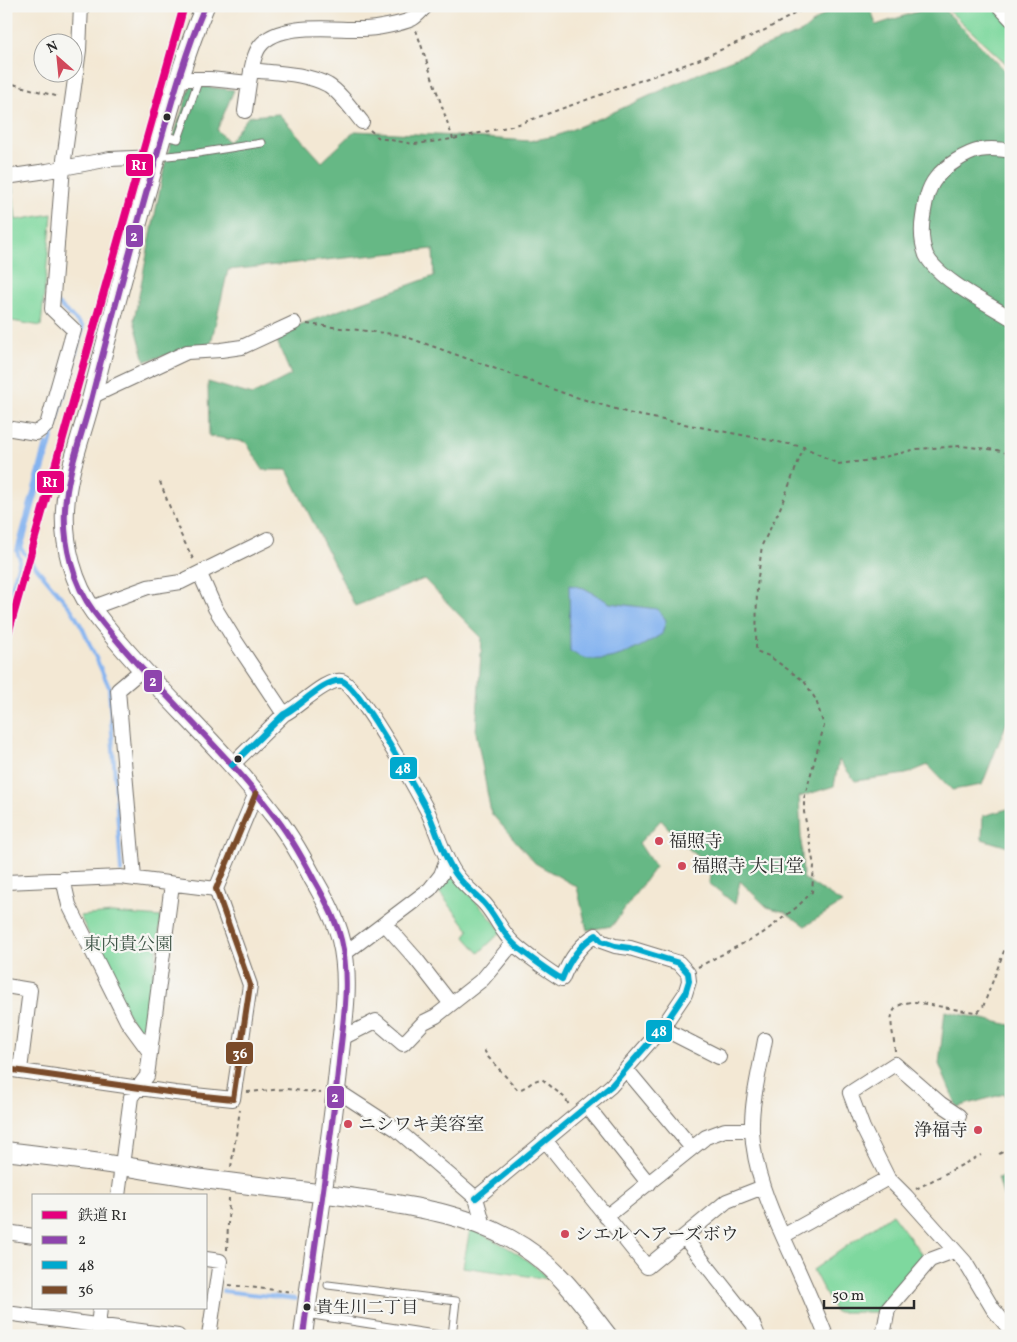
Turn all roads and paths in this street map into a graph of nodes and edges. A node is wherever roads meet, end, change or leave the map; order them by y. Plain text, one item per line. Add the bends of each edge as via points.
1 (81, 6) edge
2 (205, 6) edge
3 (426, 6) edge
4 (809, 6) edge
5 (999, 6) edge
6 (412, 19) junction
7 (1011, 19) edge
8 (250, 77) junction
9 (179, 79) junction
10 (199, 79) junction
11 (6, 82) edge
12 (73, 101) junction
13 (246, 111) dead end
14 (362, 122) joint
15 (169, 137) dead end
16 (453, 139) junction
17 (262, 142) dead end
18 (1011, 151) edge
19 (156, 157) junction
20 (64, 167) junction
21 (6, 177) edge
22 (1011, 318) edge
23 (294, 322) joint
24 (93, 396) junction
25 (6, 428) edge
26 (804, 447) junction
27 (1011, 454) edge
28 (160, 482) dead end
29 (268, 540) dead end
30 (200, 574) junction
31 (91, 608) junction
32 (143, 669) junction
33 (284, 714) junction
34 (232, 765) junction
35 (256, 793) junction
36 (447, 859) junction
37 (134, 878) junction
38 (63, 879) junction
39 (6, 882) edge
40 (172, 884) junction
41 (216, 889) junction
42 (385, 924) junction
43 (1011, 938) edge
44 (513, 943) junction
45 (344, 954) junction
46 (688, 973) junction
47 (6, 986) edge
48 (451, 1004) junction
49 (662, 1028) junction
50 (342, 1038) junction
51 (765, 1040) dead end
52 (484, 1050) dead end
53 (149, 1052) junction
54 (719, 1056) dead end
55 (894, 1065) junction
56 (626, 1068) junction
57 (13, 1070) edge
58 (138, 1087) junction
59 (336, 1092) junction
60 (234, 1095) junction
61 (582, 1111) junction
62 (959, 1116) dead end
63 (752, 1130) junction
64 (545, 1140) junction
65 (1011, 1143) edge
66 (692, 1148) junction
67 (6, 1151) edge
68 (1000, 1154) dead end
69 (981, 1155) dead end
70 (122, 1166) junction
71 (230, 1172) dead end
72 (888, 1178) junction
73 (649, 1184) junction
74 (763, 1188) junction
75 (230, 1190) dead end
76 (322, 1193) junction
77 (118, 1194) edge
78 (905, 1195) junction
79 (476, 1198) junction
80 (606, 1217) junction
81 (484, 1226) junction
82 (6, 1232) edge
83 (32, 1236) edge
84 (783, 1236) junction
85 (684, 1237) junction
86 (954, 1251) junction
87 (227, 1258) dead end
88 (208, 1259) edge
89 (224, 1284) dead end
90 (328, 1285) dead end
91 (292, 1291) dead end
92 (100, 1310) edge
93 (6, 1313) edge
94 (306, 1314) junction
95 (97, 1330) edge
96 (1011, 1331) edge
97 (178, 1336) edge
98 (209, 1336) edge
99 (303, 1336) edge
100 (447, 1336) edge
101 (452, 1336) edge
102 (608, 1336) edge
103 (758, 1336) edge
104 (826, 1336) edge
105 (883, 1336) edge

1 - 12 street
2 - 9 street
3 - 6 street
4 - 16 path via 763,31 646,80 516,125
5 - 7 street
6 - 8 street via 365,29 284,32 259,47
6 - 16 path
8 - 10 street
8 - 13 street
8 - 14 street via 304,77 329,86
9 - 10 street
9 - 19 street
10 - 15 lane via 178,139
11 - 12 path
12 - 20 street
14 - 16 path via 379,138 398,142 414,144
17 - 19 lane
18 - 22 street via 980,150 947,167 936,178 928,194 922,225 926,254 935,268
19 - 20 street via 110,159
19 - 24 street
20 - 21 street
20 - 25 street via 52,309 74,330 47,425 36,433
23 - 24 street via 242,347 187,352
23 - 26 path via 401,335 632,414
24 - 31 street via 65,506 74,572
26 - 27 path via 838,464 917,449 961,446
26 - 46 path via 762,545 757,586 756,651 769,656 804,681 816,700 824,726 804,799 814,866 812,892 763,932
28 - 30 path
29 - 30 street
30 - 31 street via 182,582 148,586
30 - 33 street via 215,608
31 - 32 street
32 - 34 street
32 - 37 street via 118,690
33 - 34 street
33 - 36 street via 326,685 338,680 345,682 403,766 428,812
34 - 35 street
35 - 41 street
35 - 45 street via 274,815 308,870 332,916
36 - 42 street via 430,889
36 - 44 street
37 - 38 street
37 - 40 street
38 - 39 street
38 - 53 street via 74,916 128,1021
40 - 41 street
40 - 53 street
41 - 60 street via 250,985
42 - 45 street
42 - 48 street
43 - 55 path via 983,1007 978,1012 915,1002 896,1006 891,1018
44 - 46 street via 562,979 571,959 586,941 596,935 601,941 615,946 679,963
44 - 48 street via 483,979
45 - 50 street via 346,995
46 - 49 street via 685,994
47 - 57 street via 30,990
48 - 50 street via 424,1022 402,1044 376,1021
49 - 54 street
49 - 56 street
50 - 59 street
51 - 63 street
52 - 61 path via 518,1090 542,1079
53 - 58 street via 147,1076
55 - 62 street
55 - 72 street via 850,1093
56 - 61 street
56 - 66 street
57 - 58 street
58 - 60 street via 175,1093
58 - 70 street via 132,1097
59 - 60 path via 286,1089
59 - 76 street
59 - 79 street via 396,1128
60 - 71 path via 241,1104
61 - 64 street
61 - 73 street
63 - 66 street via 720,1131
63 - 74 street
64 - 79 street
64 - 80 street
65 - 68 path
66 - 73 street
67 - 70 street
69 - 78 path
70 - 76 street
70 - 77 street
72 - 78 street
72 - 84 street
73 - 80 street
74 - 84 street
74 - 85 street via 727,1201
75 - 87 path
76 - 81 street via 427,1208
76 - 94 street
78 - 86 street
79 - 81 street
80 - 85 street via 647,1267
81 - 102 street via 525,1248 552,1269 573,1289
82 - 83 street
84 - 104 street
85 - 103 street via 753,1324
86 - 96 street via 966,1262 993,1309
86 - 105 street via 930,1260 888,1309
88 - 98 street via 220,1261
89 - 91 path
90 - 101 lane via 456,1302
92 - 95 street
93 - 95 street
94 - 99 street
94 - 100 lane
95 - 97 street

